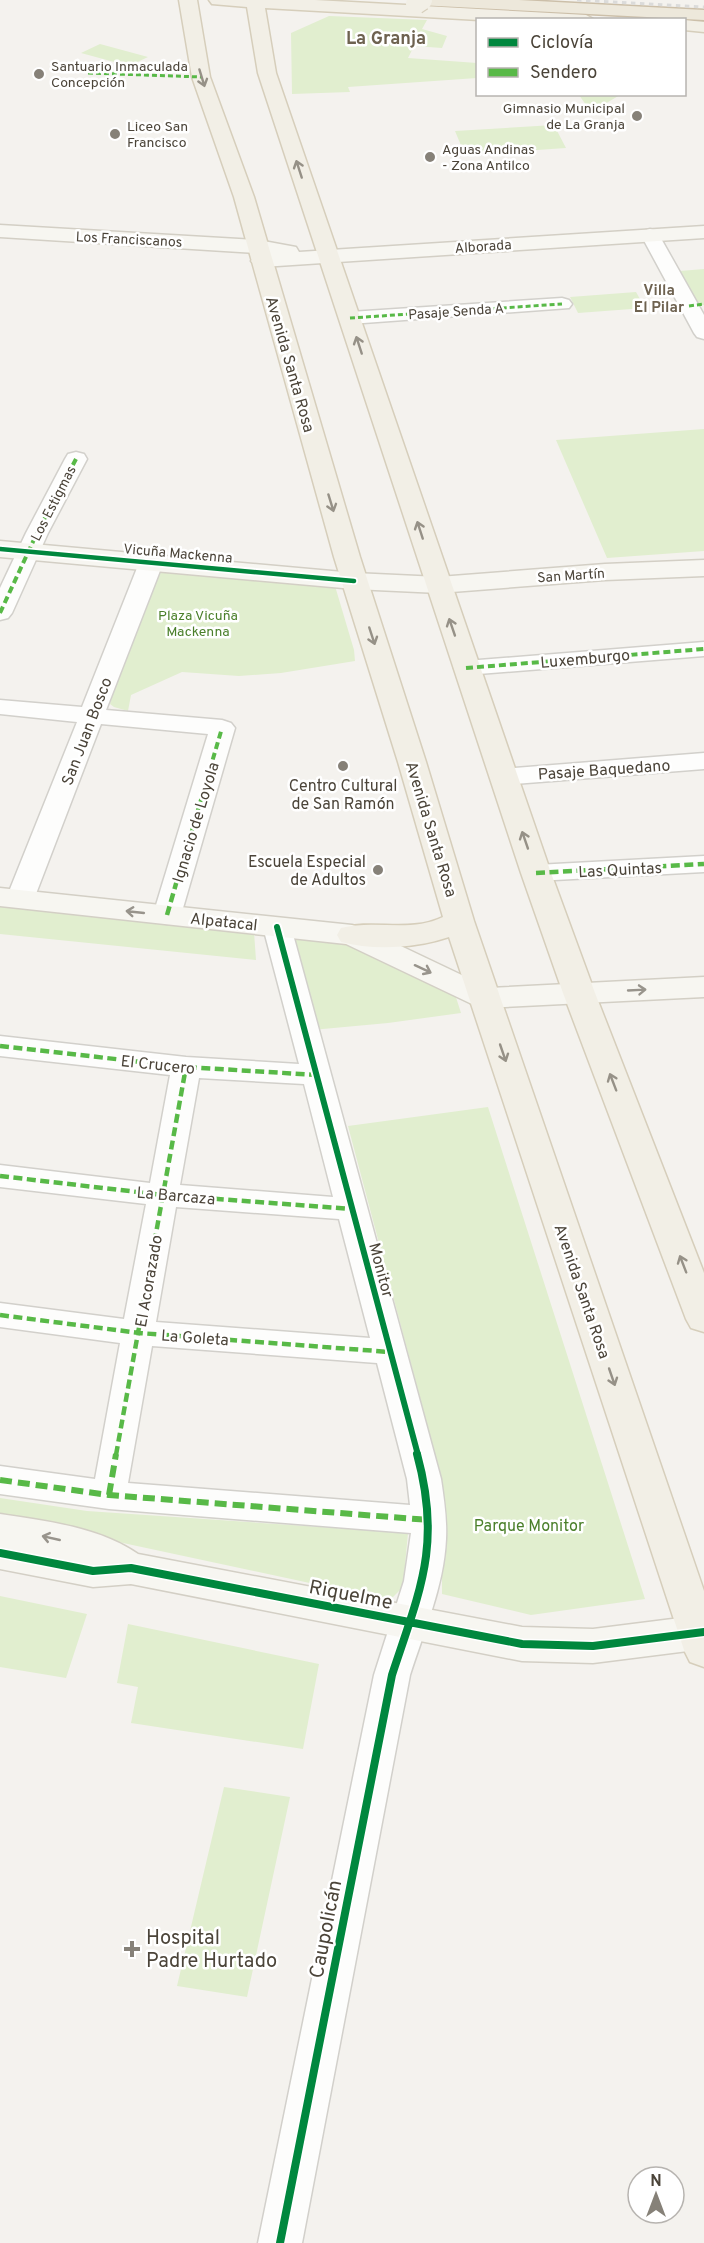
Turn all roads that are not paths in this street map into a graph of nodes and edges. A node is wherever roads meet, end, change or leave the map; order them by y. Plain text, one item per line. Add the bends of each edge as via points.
1 (188, 0) edge
2 (218, 0) edge
3 (256, 1) edge
4 (419, 1) edge
5 (312, 4) junction
6 (392, 9) junction
7 (704, 15) edge
8 (551, 18) edge
9 (686, 25) edge
10 (704, 27) edge
11 (259, 28) junction
12 (251, 222) junction
13 (318, 225) junction
14 (9, 227) edge
15 (704, 232) edge
16 (650, 235) junction
17 (260, 254) junction
18 (329, 256) junction
19 (562, 304) dead end
20 (696, 305) edge
21 (350, 318) junction
22 (704, 333) edge
23 (76, 459) dead end
24 (0, 549) edge
25 (28, 552) junction
26 (151, 563) junction
27 (704, 568) edge
28 (354, 581) junction
29 (439, 585) junction
30 (0, 613) edge
31 (704, 649) edge
32 (466, 668) junction
33 (0, 706) edge
34 (92, 715) junction
35 (704, 761) edge
36 (503, 777) junction
37 (704, 864) edge
38 (536, 873) junction
39 (10, 898) edge
40 (167, 915) junction
41 (459, 921) junction
42 (277, 927) junction
43 (352, 935) junction
44 (704, 987) edge
45 (579, 993) junction
46 (485, 998) junction
47 (0, 1046) edge
48 (186, 1067) junction
49 (316, 1075) junction
50 (0, 1176) edge
51 (163, 1196) junction
52 (352, 1209) junction
53 (0, 1315) edge
54 (704, 1319) edge
55 (139, 1333) junction
56 (390, 1352) junction
57 (0, 1480) edge
58 (109, 1495) junction
59 (429, 1520) junction
60 (0, 1529) edge
61 (0, 1553) edge
62 (131, 1568) junction
63 (409, 1622) junction
64 (702, 1638) edge
65 (280, 2243) edge

1 -> 12 main road, Avenida Santa Rosa via 201,77
2 - 3 main road
3 - 5 main road
3 - 11 main road
4 - 6 main road
4 - 7 highway
5 - 6 main road
5 - 11 main road via 278,15
6 - 8 main road
9 - 10 main road
13 -> 11 main road via 267,73
12 - 14 street, Los Franciscanos via 211,232
12 - 17 main road, Avenida Santa Rosa
13 - 17 street, Los Franciscanos
13 - 18 main road
14 - 17 street, Los Franciscanos
15 - 16 street, Alborada
16 - 18 street, Alborada
16 - 20 street
17 - 18 street, Alborada
17 -> 28 main road, Avenida Santa Rosa
18 - 21 main road
19 - 21 street, Pasaje Senda A
20 - 22 street
29 -> 21 main road
23 - 25 street, Los Estigmas
24 - 25 street, Vicuña Mackenna
25 - 26 street, Vicuña Mackenna
25 - 30 street, Los Estigmas
26 - 28 street, Vicuña Mackenna
26 - 34 street, San Juan Bosco
27 - 29 street, San Martín
28 - 29 street, Vicuña Mackenna
28 -> 41 main road, Avenida Santa Rosa
32 -> 29 main road
31 - 32 street, Luxemburgo
32 - 36 main road
33 - 34 street
34 - 39 street, San Juan Bosco
34 - 40 street, Ignacio de Loyola via 222,728
35 - 36 street, Pasaje Baquedano
38 -> 36 main road
37 - 38 street, Las Quintas
38 - 45 main road
40 -> 39 street, Alpatacal
40 - 42 street, Alpatacal
41 - 43 main road via 426,935
41 - 46 main road, Avenida Santa Rosa
42 - 43 street, Alpatacal
42 - 49 street, Monitor
43 -> 46 street, Alpatacal
45 -> 44 street, Alpatacal
45 - 46 street, Alpatacal
54 -> 45 main road
46 -> 64 main road, Avenida Santa Rosa
47 - 48 street, El Crucero
48 - 49 street, El Crucero
48 - 51 street, El Acorazado
49 - 52 street, Monitor
50 - 51 street, La Barcaza
51 - 52 street, La Barcaza
51 - 55 street, El Acorazado
52 - 56 street, Monitor
53 - 55 street, La Goleta
55 - 56 street, La Goleta
55 - 58 street, El Acorazado
56 - 59 street, Monitor via 424,1479
57 - 58 street
58 - 59 street
59 - 63 street, Monitor via 429,1548 420,1594
62 -> 60 street, Riquelme via 100,1551
61 - 62 street, Riquelme via 93,1570
62 - 63 street, Riquelme
63 - 64 street, Riquelme via 542,1646
63 - 65 street, Caupolicán via 390,1686

